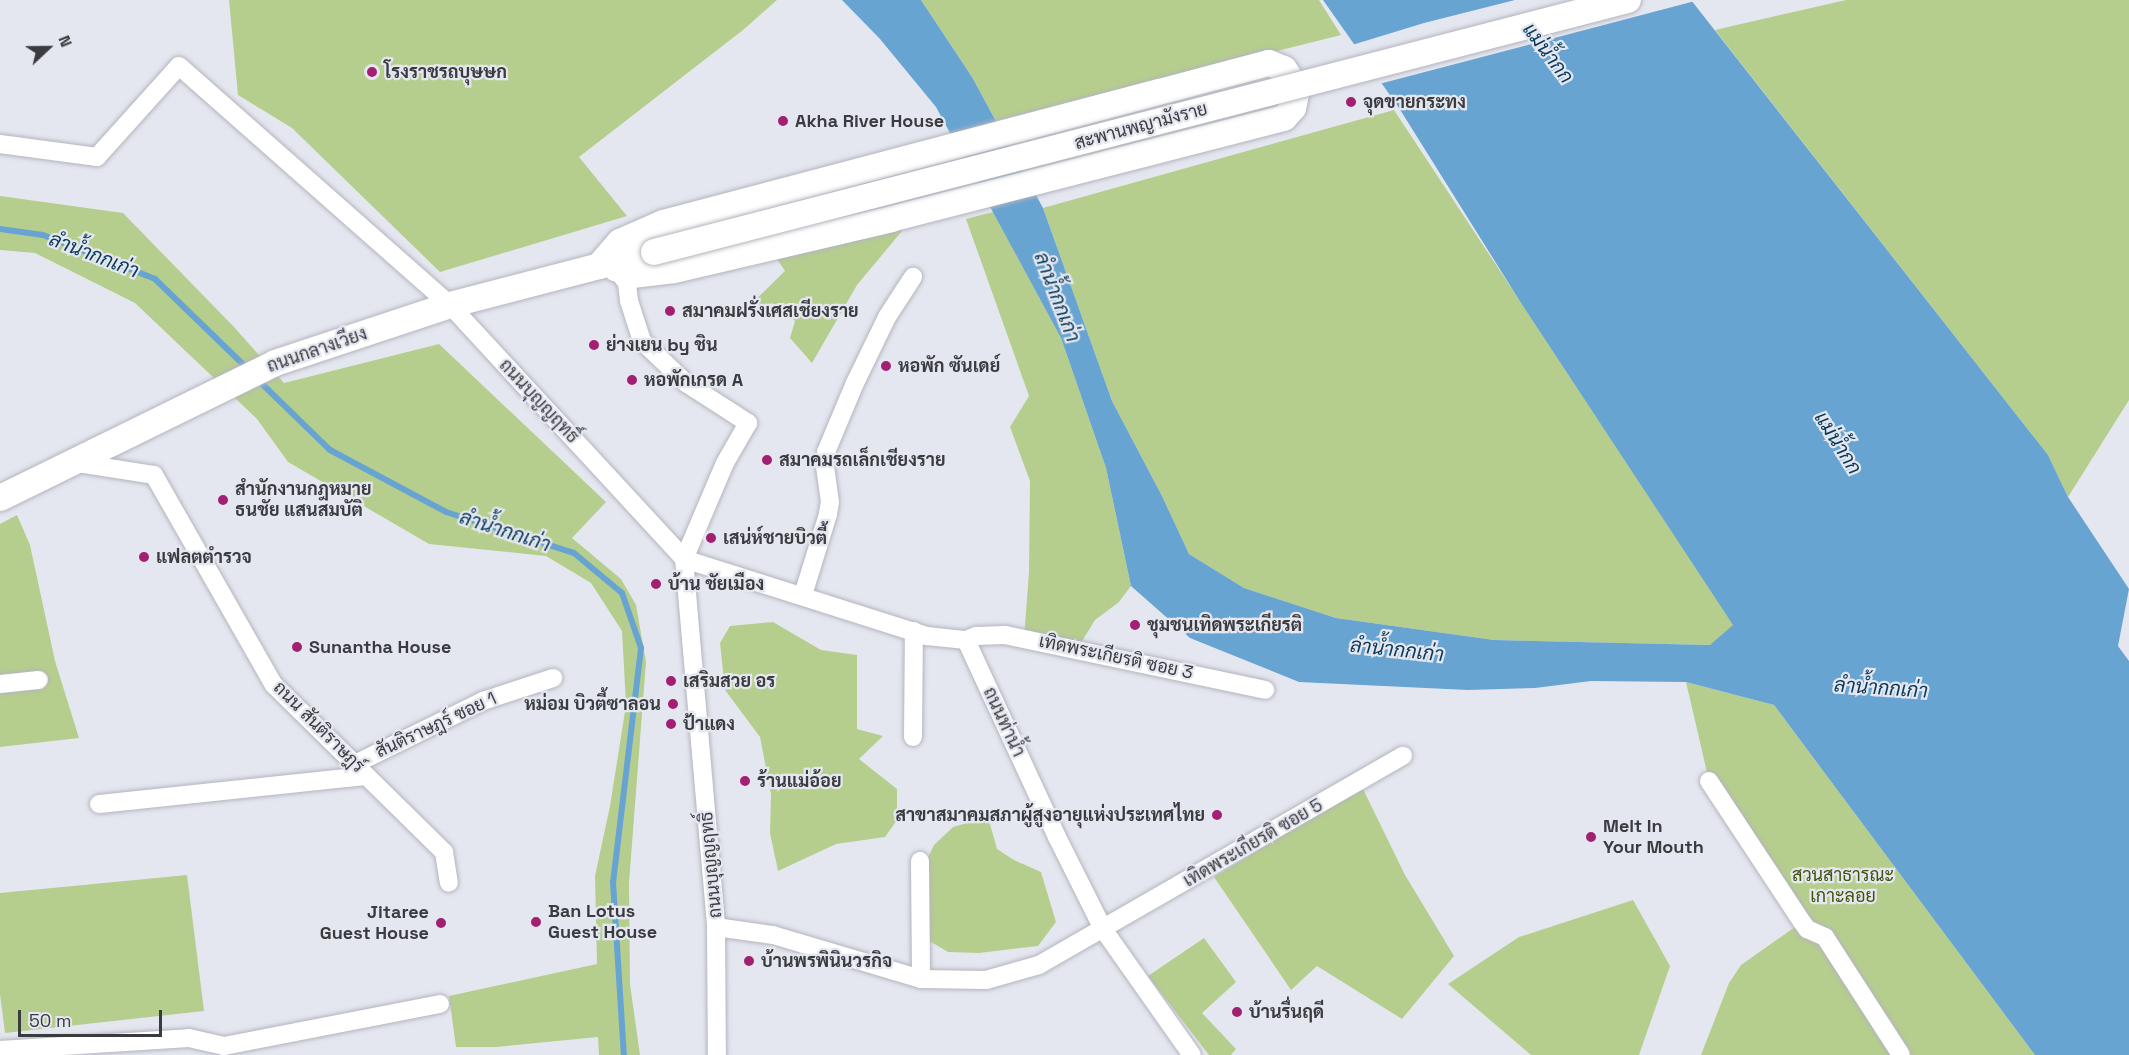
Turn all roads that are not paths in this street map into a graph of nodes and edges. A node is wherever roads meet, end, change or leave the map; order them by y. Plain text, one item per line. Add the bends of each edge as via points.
1 (1628, 0) edge
2 (0, 144) edge
3 (654, 252) joint
4 (599, 266) junction
5 (626, 276) junction
6 (913, 278) dead end
7 (450, 305) junction
8 (70, 462) junction
9 (0, 498) edge
10 (684, 558) junction
11 (803, 595) junction
12 (914, 631) junction
13 (966, 640) junction
14 (553, 678) dead end
15 (39, 680) dead end
16 (0, 684) edge
17 (1265, 690) dead end
18 (913, 737) dead end
19 (1403, 756) dead end
20 (361, 770) junction
21 (1709, 781) dead end
22 (99, 804) dead end
23 (920, 861) dead end
24 (449, 883) dead end
25 (716, 927) junction
26 (1103, 929) junction
27 (921, 979) junction
28 (440, 1004) dead end
29 (0, 1050) edge
30 (717, 1055) edge
31 (1192, 1055) edge
32 (1901, 1055) edge

1 - 3 main road, สะพานพญามังราย, bridge
2 - 7 street, ถนนบุญญฤทธิ์ via 97,157 179,66
3 - 4 main road, ถนนกลางเวียง
4 - 5 street
4 - 5 main road via 620,242 663,223 1269,63 1284,69 1294,84 1293,108 1284,118 674,270
4 - 7 main road, ถนนกลางเวียง
5 - 10 street via 629,301 642,341 686,382 748,423 725,463
6 - 11 street via 886,317 826,452 828,514
7 - 8 main road, ถนนกลางเวียง via 274,363
7 - 10 street, ถนนบุญญฤทธิ์
8 - 9 main road, ถนนกลางเวียง
8 - 20 street, ถนน สันติราษฎร์ via 154,475 273,684
10 - 11 street
10 - 25 street, ถนนบุญญฤทธิ์
11 - 12 street
12 - 13 street via 948,640
12 - 18 street
13 - 17 street, เทิดพระเกียรติ ซอย 3 via 1005,635
13 - 26 street, ถนนท่าน้ำ
14 - 20 street, สันติราษฎร์ ซอย 1 via 483,701
15 - 16 street
19 - 26 street, เทิดพระเกียรติ ซอย 5
20 - 22 street
20 - 24 street, ถนน สันติราษฎร์ via 444,852
21 - 32 street via 1802,922 1825,937
23 - 27 street
25 - 27 street, เทิดพระเกียรติ ซอย 5 via 773,935
25 - 30 street, ถนนบุญญฤทธิ์
26 - 27 street, เทิดพระเกียรติ ซอย 5 via 1039,965 986,980
26 - 31 street, ถนนท่าน้ำ
28 - 29 street via 224,1046 189,1038

